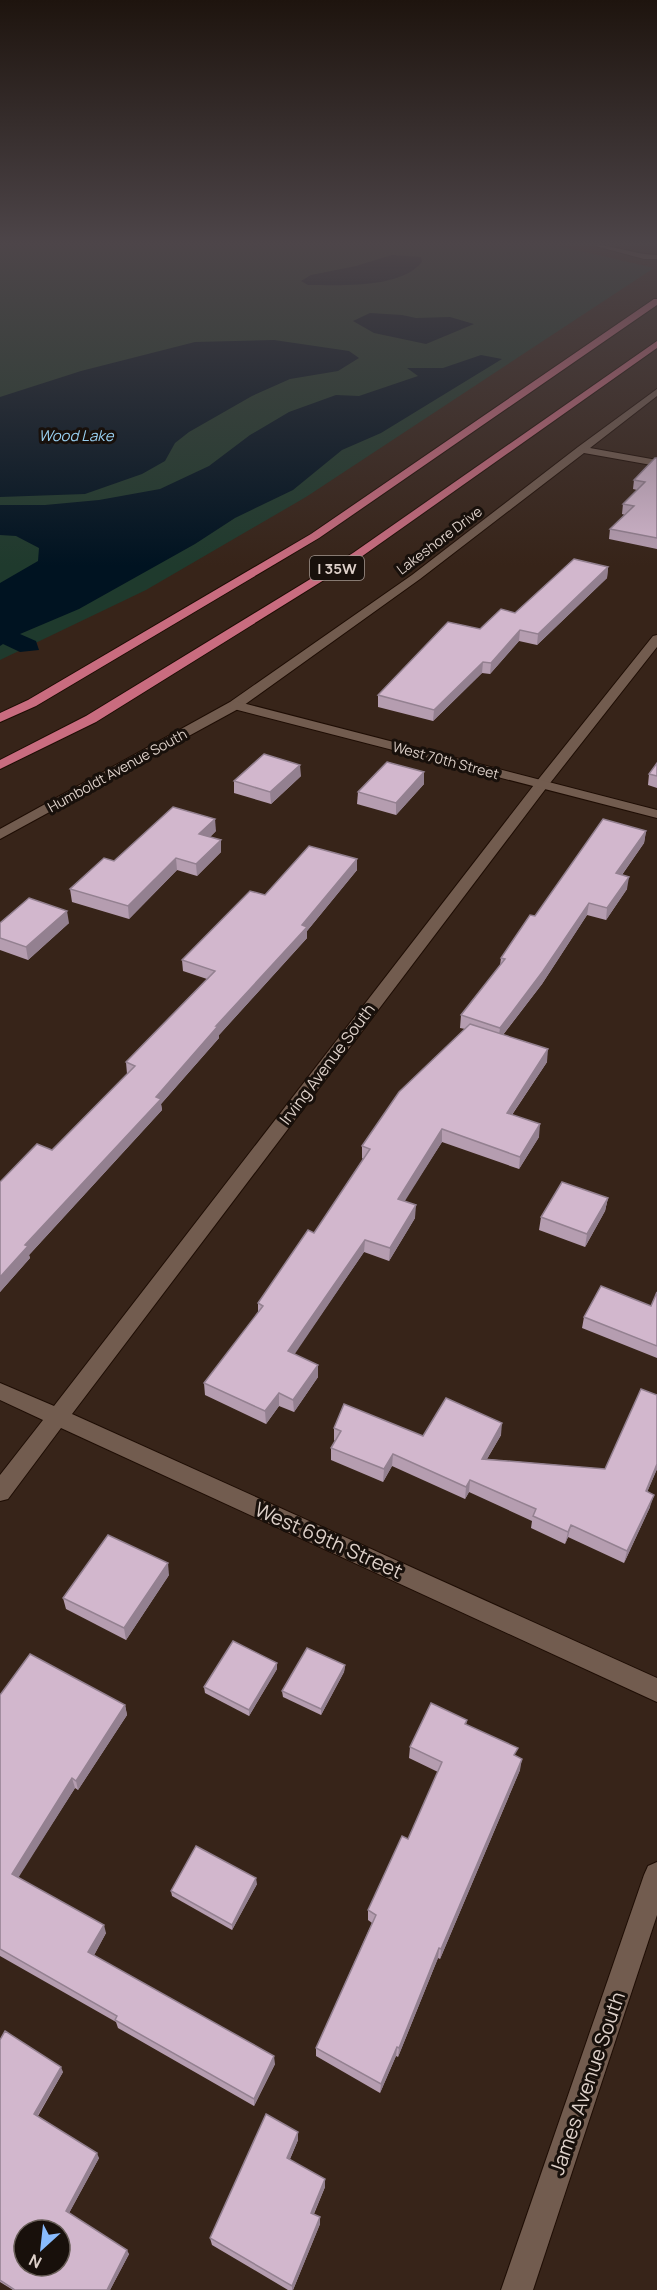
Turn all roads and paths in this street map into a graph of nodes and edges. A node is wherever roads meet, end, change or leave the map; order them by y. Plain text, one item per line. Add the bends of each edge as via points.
1 (583, 352) edge
2 (646, 352) edge
3 (657, 392) edge
4 (581, 449) junction
5 (657, 463) edge
6 (657, 639) edge
7 (235, 705) junction
8 (0, 718) edge
9 (0, 765) edge
10 (542, 784) junction
11 (657, 814) edge
12 (0, 835) edge
13 (0, 1391) edge
14 (57, 1417) junction
15 (0, 1492) edge
16 (657, 1690) edge
17 (657, 1875) edge
18 (517, 2290) edge

1 - 8 highway, I 35W via 315,536 32,703
2 - 9 highway, I 35W via 357,555 91,719
3 - 4 street, Lakeshore Drive
4 - 5 street
4 - 7 street, Lakeshore Drive via 416,577
6 - 10 street, Irving Avenue South
7 - 10 street, West 70th Street
7 - 12 street, Humboldt Avenue South
10 - 11 street, West 70th Street
10 - 14 street, Irving Avenue South
13 - 14 street, West 69th Street
14 - 15 street, Irving Avenue South
14 - 16 street, West 69th Street
17 - 18 street, James Avenue South

